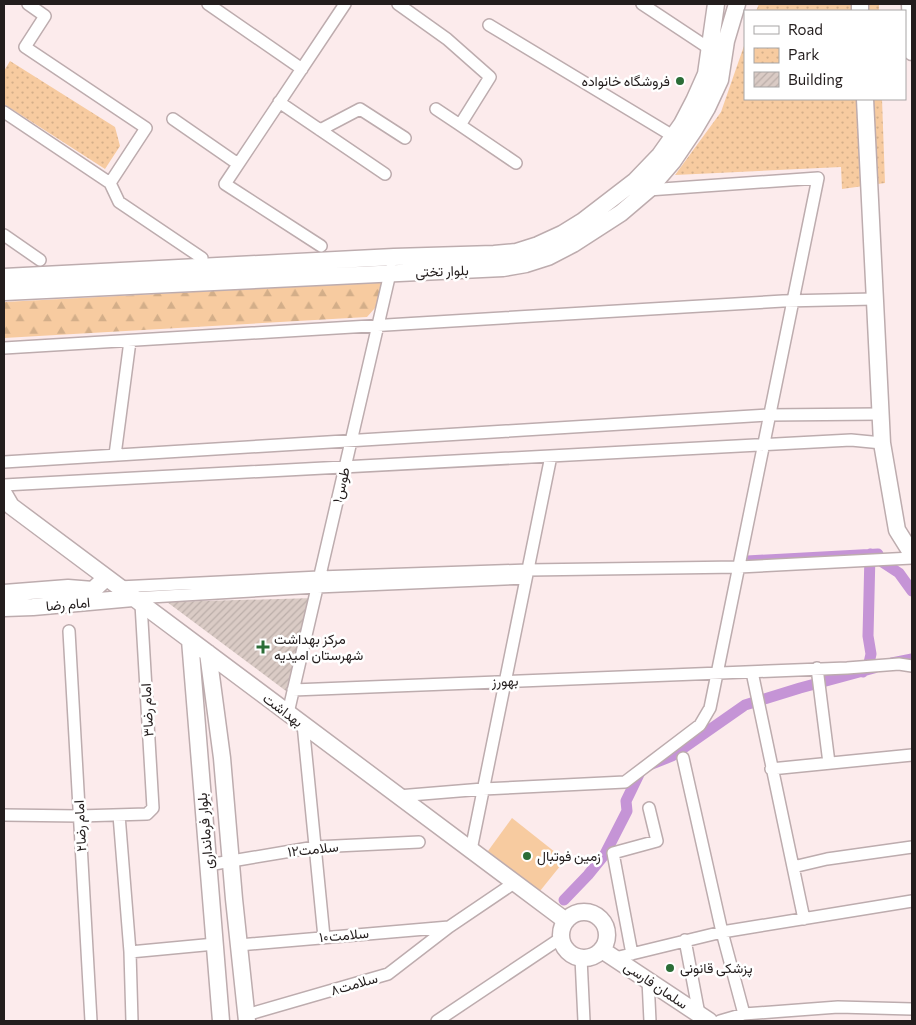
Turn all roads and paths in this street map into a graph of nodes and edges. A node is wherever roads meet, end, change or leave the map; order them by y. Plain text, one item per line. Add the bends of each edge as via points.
1 (28, 4) edge
2 (208, 4) edge
3 (345, 4) edge
4 (398, 4) edge
5 (642, 4) edge
6 (716, 4) edge
7 (737, 4) edge
8 (910, 4) edge
9 (489, 25) dead end
10 (710, 49) junction
11 (912, 52) edge
12 (302, 69) junction
13 (865, 100) edge
14 (279, 102) junction
15 (436, 109) dead end
16 (4, 112) edge
17 (173, 119) dead end
18 (460, 125) junction
19 (320, 130) junction
20 (674, 136) junction
21 (404, 138) dead end
22 (238, 164) junction
23 (516, 164) dead end
24 (385, 174) dead end
25 (110, 184) junction
26 (648, 190) junction
27 (4, 235) edge
28 (320, 246) dead end
29 (394, 257) junction
30 (202, 258) dead end
31 (40, 260) dead end
32 (390, 273) junction
33 (4, 277) edge
34 (4, 292) edge
35 (874, 299) junction
36 (792, 301) junction
37 (378, 326) junction
38 (130, 341) junction
39 (4, 348) edge
40 (880, 414) junction
41 (768, 415) junction
42 (351, 441) junction
43 (882, 443) junction
44 (764, 445) junction
45 (115, 455) junction
46 (551, 456) junction
47 (4, 462) edge
48 (345, 467) junction
49 (4, 485) edge
50 (6, 501) edge
51 (912, 554) edge
52 (912, 558) edge
53 (739, 567) junction
54 (527, 574) junction
55 (112, 582) junction
56 (318, 582) junction
57 (4, 593) edge
58 (137, 601) junction
59 (4, 608) edge
60 (69, 631) dead end
61 (190, 640) junction
62 (208, 654) junction
63 (912, 666) edge
64 (817, 668) junction
65 (752, 672) junction
66 (717, 673) junction
67 (506, 681) junction
68 (293, 690) junction
69 (288, 713) junction
70 (303, 724) junction
71 (912, 754) edge
72 (683, 758) dead end
73 (829, 764) junction
74 (771, 770) junction
75 (484, 789) junction
76 (398, 796) junction
77 (649, 808) dead end
78 (4, 815) edge
79 (119, 815) junction
80 (79, 816) junction
81 (419, 842) dead end
82 (315, 848) junction
83 (912, 848) edge
84 (471, 850) junction
85 (231, 860) junction
86 (208, 864) junction
87 (793, 867) junction
88 (514, 883) junction
89 (912, 901) edge
90 (804, 918) junction
91 (566, 921) junction
92 (449, 927) junction
93 (722, 932) junction
94 (324, 937) junction
95 (561, 938) junction
96 (685, 940) junction
97 (215, 944) junction
98 (239, 944) junction
99 (130, 952) junction
100 (608, 954) junction
101 (632, 954) junction
102 (581, 958) junction
103 (648, 980) junction
104 (912, 1009) edge
105 (744, 1014) junction
106 (246, 1018) edge
107 (704, 1018) edge
108 (91, 1021) edge
109 (132, 1021) edge
110 (222, 1021) edge
111 (437, 1021) edge
112 (584, 1021) edge
113 (650, 1021) edge
114 (720, 1021) edge

1 - 25 street via 45,16 25,47 146,128
2 - 12 street
3 - 12 street
4 - 18 street via 447,39 490,77
5 - 10 street
6 - 10 street, بلوار تختی
7 - 26 street, بلوار تختی via 726,41 720,80 707,108 673,161
8 - 11 street
9 - 20 street
10 - 20 street, بلوار تختی via 706,74
12 - 14 street
13 - 35 street
14 - 19 street
14 - 22 street
15 - 18 street
16 - 25 street
17 - 22 street
18 - 23 street
19 - 21 street via 360,109
19 - 24 street
20 - 29 street, بلوار تختی via 634,181 583,221 538,245 494,254
22 - 28 street via 225,184
25 - 30 street via 119,202
26 - 32 street, بلوار تختی via 621,213 548,257 503,268
26 - 36 street via 818,178
27 - 31 street
29 - 32 street, طوس۱
29 - 33 street, بلوار تختی
32 - 34 street, بلوار تختی
32 - 37 street, طوس۱
35 - 36 street
35 - 40 street
36 - 37 street
36 - 41 street
37 - 38 street
37 - 42 street, طوس۱
38 - 39 street
38 - 45 street
40 - 41 street
40 - 43 street
41 - 42 street
41 - 44 street
42 - 45 street
42 - 48 street, طوس۱
43 - 44 street via 851,440
43 - 51 street via 898,530
44 - 46 street
44 - 53 street
45 - 47 street
46 - 48 street
46 - 54 street
48 - 49 street
48 - 56 street, طوس۱
50 - 55 street, بهداشت
52 - 53 street
53 - 54 street
53 - 66 street
54 - 56 street
54 - 67 street
55 - 56 street
55 - 57 street, امام رضا via 93,590 68,588
55 - 58 street, بهداشت
56 - 58 street
56 - 68 street, طوس۱
58 - 59 street, امام رضا
58 - 61 street, بهداشت
58 - 79 street, امام رضا۳ via 153,808 147,814
60 - 80 street, امام رضا۲
61 - 62 street, بهداشت
61 - 86 street, بلوار فرمانداری
62 - 69 street, بهداشت
62 - 85 street, بلوار فرمانداری
63 - 64 street, بهورز
64 - 65 street, بهورز
64 - 73 street
65 - 66 street, بهورز
65 - 74 street
66 - 67 street, بهورز
66 - 75 street via 710,708 700,725 625,782
67 - 68 street, بهورز
67 - 75 street
68 - 69 street, طوس۱
69 - 70 street, بهداشت
70 - 76 street, بهداشت
70 - 82 street
71 - 73 street
72 - 93 street
73 - 74 street
74 - 87 street
75 - 76 street
75 - 84 street
76 - 84 street, بهداشت
77 - 101 street via 657,841 613,853
78 - 80 street
79 - 80 street
79 - 99 street
80 - 108 street, امام رضا۲
81 - 82 street, سلامت۱۲
82 - 85 street, سلامت۱۲
82 - 94 street
83 - 87 street
84 - 88 street, بهداشت
85 - 86 street, سلامت۱۲
85 - 98 street, بلوار فرمانداری
86 - 97 street, بلوار فرمانداری
87 - 90 street
88 - 91 street, بهداشت
88 - 92 street, سلامت۸
89 - 90 street
90 - 93 street
91 - 95 street
91 - 100 street via 581,913 598,917 607,932
92 - 94 street, سلامت۱۰
92 - 106 street, سلامت۸ via 388,974
93 - 96 street
93 - 105 street
94 - 98 street, سلامت۱۰
95 - 102 street via 566,949
95 - 111 street
96 - 101 street
96 - 107 street
97 - 99 street
97 - 110 street, بلوار فرمانداری
98 - 106 street, بلوار فرمانداری
99 - 109 street
100 - 101 street
100 - 102 street
100 - 103 street, سلمان فارسی
102 - 112 street
103 - 107 street, سلمان فارسی
103 - 113 street
104 - 105 street via 838,1007
105 - 114 street

